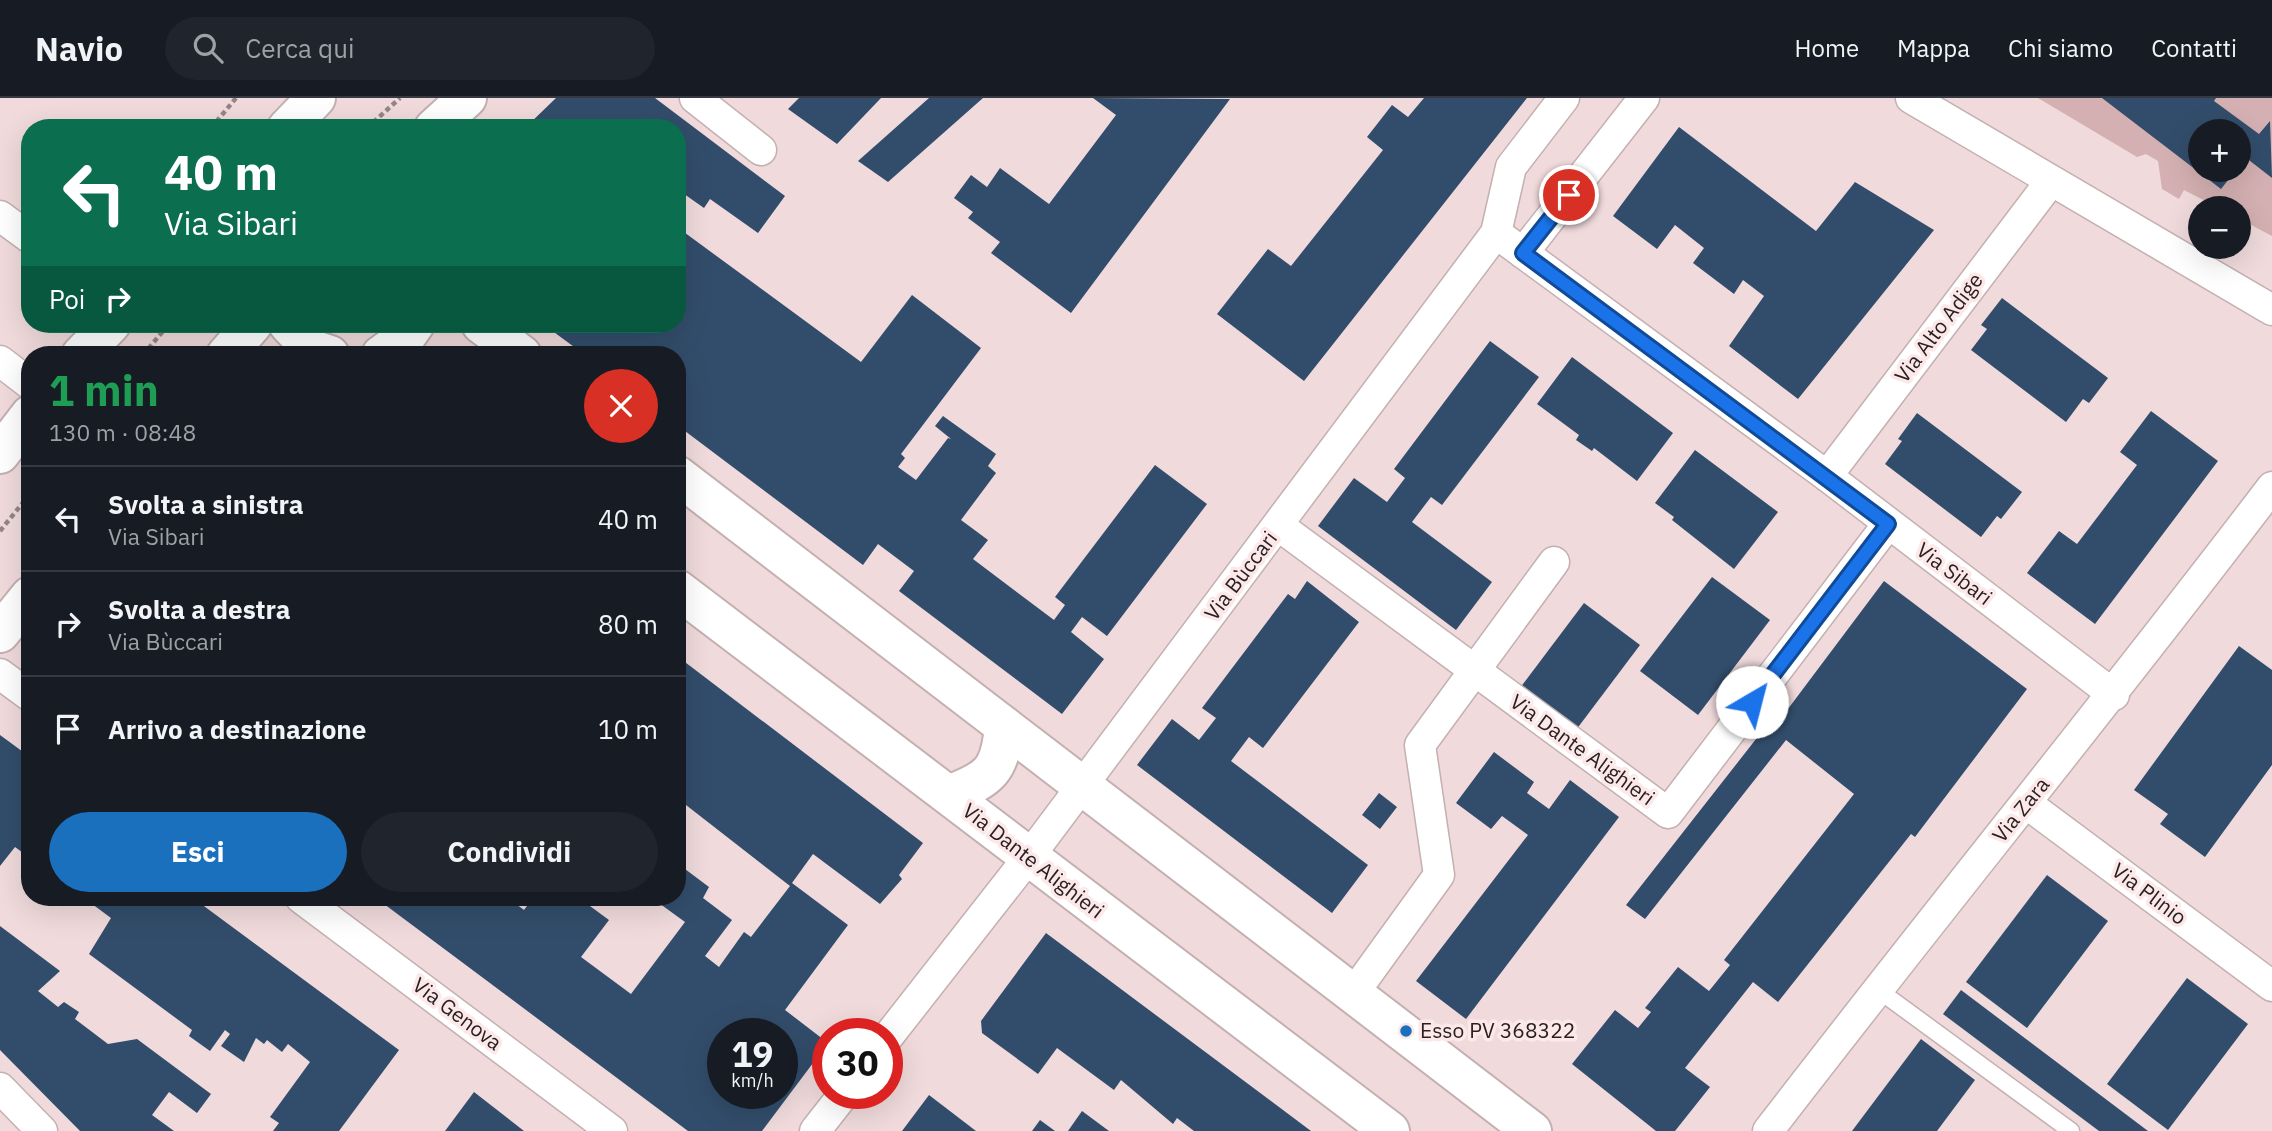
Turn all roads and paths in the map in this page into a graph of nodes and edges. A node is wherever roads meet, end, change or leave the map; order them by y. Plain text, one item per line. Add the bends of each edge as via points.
1 (236, 98) edge
2 (316, 98) edge
3 (400, 98) edge
4 (467, 98) edge
5 (695, 98) edge
6 (1564, 98) edge
7 (1644, 98) edge
8 (1911, 98) edge
9 (218, 119) edge
10 (295, 119) edge
11 (377, 119) edge
12 (445, 119) edge
13 (761, 150) dead end
14 (2050, 181) junction
15 (0, 216) edge
16 (21, 231) edge
17 (1496, 233) junction
18 (1523, 253) junction
19 (2272, 310) edge
20 (102, 333) edge
21 (297, 333) edge
22 (409, 333) edge
23 (493, 333) edge
24 (90, 346) edge
25 (309, 346) edge
26 (394, 346) edge
27 (510, 346) edge
28 (0, 361) edge
29 (21, 377) edge
30 (21, 427) edge
31 (0, 454) edge
32 (1828, 476) junction
33 (686, 482) edge
34 (2272, 487) edge
35 (21, 505) edge
36 (1888, 524) junction
37 (1279, 526) junction
38 (0, 531) edge
39 (1554, 562) dead end
40 (686, 596) edge
41 (21, 607) edge
42 (0, 633) edge
43 (1474, 671) junction
44 (0, 674) edge
45 (21, 689) edge
46 (2114, 695) junction
47 (1004, 726) junction
48 (1081, 786) junction
49 (948, 795) junction
50 (2026, 803) junction
51 (1028, 858) junction
52 (312, 906) edge
53 (2272, 986) edge
54 (1877, 989) junction
55 (1353, 994) junction
56 (903, 1018) edge
57 (0, 1088) edge
58 (832, 1109) edge
59 (42, 1131) edge
60 (612, 1131) edge
61 (815, 1131) edge
62 (1390, 1131) edge
63 (1532, 1131) edge
64 (1768, 1131) edge
65 (2071, 1131) edge

1 - 9 path
2 - 10 street
3 - 11 path
4 - 12 street
5 - 13 street
6 - 17 street, Via Bùccari via 1511,167
7 - 18 street
8 - 14 street
14 - 19 street
14 - 32 street, Via Alto Adige
15 - 16 street
17 - 18 street, Via Sibari
17 - 37 street, Via Bùccari
18 - 32 street, Via Sibari
20 - 24 street
21 - 25 street
22 - 26 street
23 - 27 street
28 - 29 street
30 - 31 street
32 - 36 street, Via Sibari
33 - 47 street
34 - 46 street, Via Zara
35 - 38 path
36 - 43 street, Via Dante Alighieri via 1668,813
36 - 46 street, Via Sibari
37 - 43 street, Via Dante Alighieri
37 - 48 street, Via Bùccari
39 - 43 street
40 - 49 street, Via Dante Alighieri
41 - 42 street
43 - 55 street via 1420,745 1439,875
44 - 45 street
46 - 50 street, Via Zara
47 - 48 street
47 - 49 street via 1001,758 984,780
48 - 51 street, Via Bùccari
48 - 55 street
49 - 51 street, Via Dante Alighieri
50 - 53 street, Via Plinio
50 - 54 street, Via Zara
51 - 56 street, Via Bùccari
51 - 62 street, Via Dante Alighieri
52 - 60 street, Via Genova
54 - 64 street, Via Zara
54 - 65 lane
55 - 63 street
57 - 59 street
58 - 61 street

